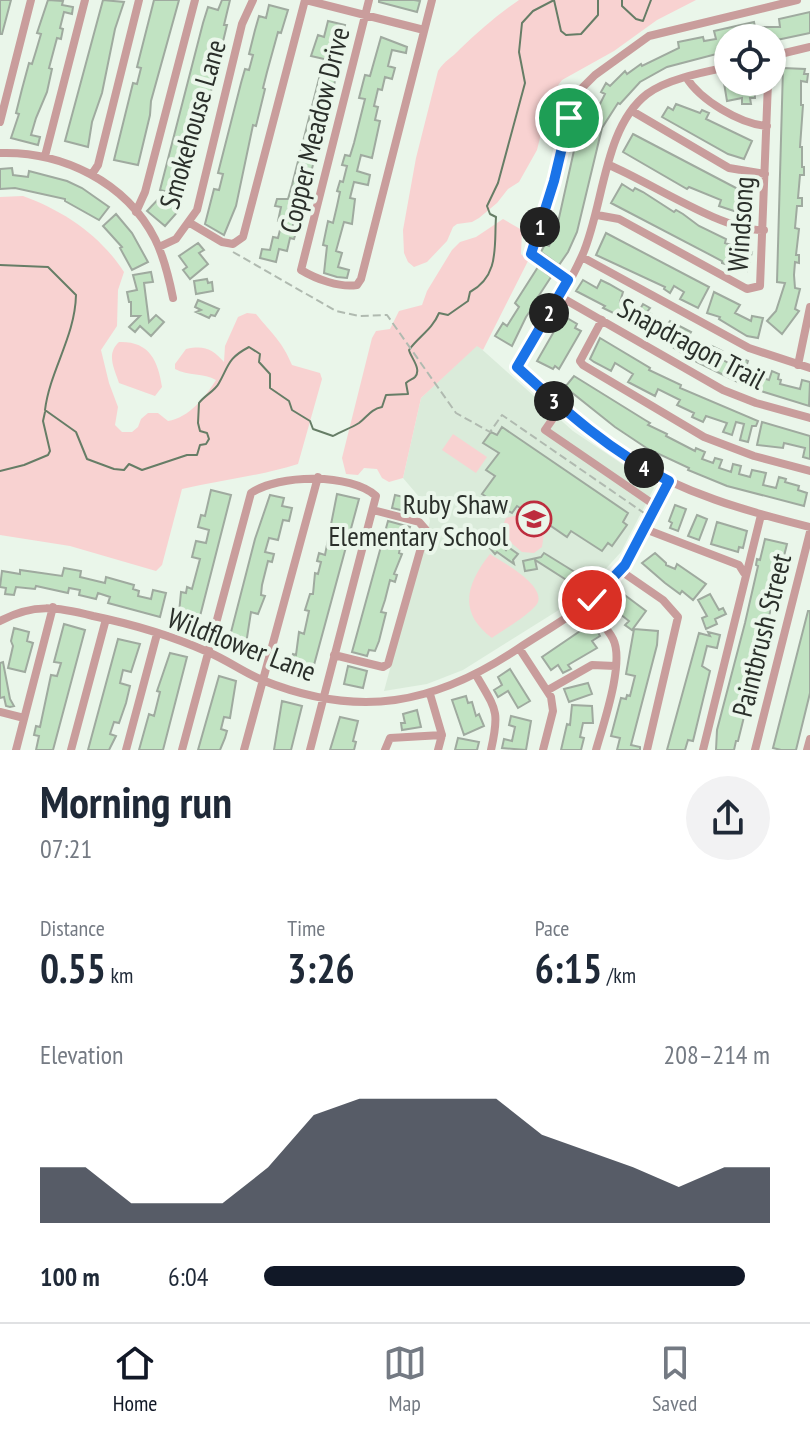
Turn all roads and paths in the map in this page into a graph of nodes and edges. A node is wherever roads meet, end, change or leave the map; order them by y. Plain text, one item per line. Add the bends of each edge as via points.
1 (31, 0) edge
2 (85, 0) edge
3 (139, 0) edge
4 (195, 0) edge
5 (253, 0) edge
6 (308, 0) edge
7 (369, 0) edge
8 (432, 0) edge
9 (797, 0) edge
10 (366, 15) junction
11 (424, 30) junction
12 (810, 47) edge
13 (786, 53) edge
14 (714, 70) edge
15 (686, 77) junction
16 (768, 96) edge
17 (632, 111) junction
18 (0, 122) edge
19 (767, 126) junction
20 (0, 153) edge
21 (45, 156) junction
22 (609, 165) junction
23 (92, 174) junction
24 (765, 174) junction
25 (136, 212) junction
26 (597, 215) junction
27 (190, 223) junction
28 (764, 230) junction
29 (159, 247) junction
30 (232, 251) dead end
31 (582, 257) junction
32 (568, 280) junction
33 (559, 296) junction
34 (173, 298) dead end
35 (810, 307) edge
36 (602, 320) junction
37 (798, 365) junction
38 (810, 368) edge
39 (561, 407) junction
40 (810, 418) edge
41 (810, 471) edge
42 (318, 477) junction
43 (669, 481) junction
44 (656, 506) junction
45 (373, 510) junction
46 (644, 513) dead end
47 (761, 515) junction
48 (645, 529) junction
49 (810, 530) edge
50 (621, 571) junction
51 (745, 574) junction
52 (586, 604) junction
53 (53, 607) junction
54 (106, 619) junction
55 (0, 621) edge
56 (157, 634) junction
57 (519, 648) junction
58 (209, 652) junction
59 (334, 655) junction
60 (615, 666) junction
61 (476, 675) junction
62 (263, 680) junction
63 (548, 690) junction
64 (430, 694) junction
65 (322, 698) junction
66 (0, 712) edge
67 (24, 718) junction
68 (442, 735) junction
69 (810, 739) edge
70 (16, 750) edge
71 (71, 750) edge
72 (126, 750) edge
73 (182, 750) edge
74 (244, 750) edge
75 (310, 750) edge
76 (385, 750) edge
77 (438, 750) edge
78 (491, 750) edge
79 (543, 750) edge
80 (596, 750) edge
81 (647, 750) edge
82 (703, 750) edge
83 (755, 750) edge
84 (807, 750) edge

1 - 18 street
2 - 21 street
3 - 23 street
4 - 25 street
5 - 27 street, Smokehouse Lane via 242,24
6 - 10 street
6 - 27 street via 243,237 233,244 222,242
7 - 10 street, Copper Meadow Drive
8 - 11 street
9 - 32 street via 649,36 581,89 531,254
10 - 11 street
10 - 11 street, Copper Meadow Drive via 301,270 348,287 361,279
12 - 13 street
14 - 15 street
15 - 17 street via 648,93
15 - 19 street via 706,100
16 - 19 street, Windsong
17 - 22 street via 616,138
17 - 24 street via 729,168
19 - 24 street, Windsong
20 - 21 street
21 - 23 street
22 - 26 street
22 - 28 street via 737,228
23 - 25 street
24 - 28 street, Windsong
25 - 29 street
26 - 28 street, Windsong via 619,219 749,289 760,286
26 - 31 street
27 - 29 street, Smokehouse Lane via 176,239
29 - 34 street
30 - 46 path via 336,311 385,314 463,419 490,432 502,415
31 - 32 street
31 - 37 street via 749,348
32 - 33 street
33 - 36 street, Snapdragon Trail
33 - 39 street via 517,367
35 - 37 street
36 - 40 street, Snapdragon Trail via 723,390
36 - 41 street via 582,353 583,365 704,437
37 - 38 street
39 - 43 street via 618,452
39 - 44 street via 545,430
42 - 45 street via 376,496
42 - 58 street via 264,485 251,493
42 - 62 street
43 - 44 street, Wildflower Lane
43 - 47 street
44 - 48 street, Wildflower Lane
45 - 59 street
45 - 59 street via 419,522 426,530 388,664
47 - 49 street
47 - 51 street
48 - 50 street, Wildflower Lane
48 - 51 street via 739,565
49 - 83 street, Paintbrush Street
50 - 52 street, Wildflower Lane
50 - 81 street via 678,617
51 - 82 street
52 - 57 street, Wildflower Lane
52 - 60 street via 613,638
53 - 54 street, Wildflower Lane
53 - 55 street, Wildflower Lane via 18,612
53 - 67 street
54 - 56 street, Wildflower Lane
54 - 71 street
56 - 58 street, Wildflower Lane
56 - 72 street
57 - 61 street, Wildflower Lane
57 - 63 street
58 - 62 street, Wildflower Lane
58 - 73 street
59 - 65 street
60 - 63 street via 592,665
60 - 80 street
61 - 64 street, Wildflower Lane
61 - 78 street via 497,718
62 - 65 street, Wildflower Lane
62 - 74 street
63 - 79 street via 553,711
64 - 65 street, Wildflower Lane via 373,702
64 - 68 street
65 - 75 street
66 - 67 street
67 - 70 street
68 - 76 street via 390,738
68 - 77 street
69 - 84 street

